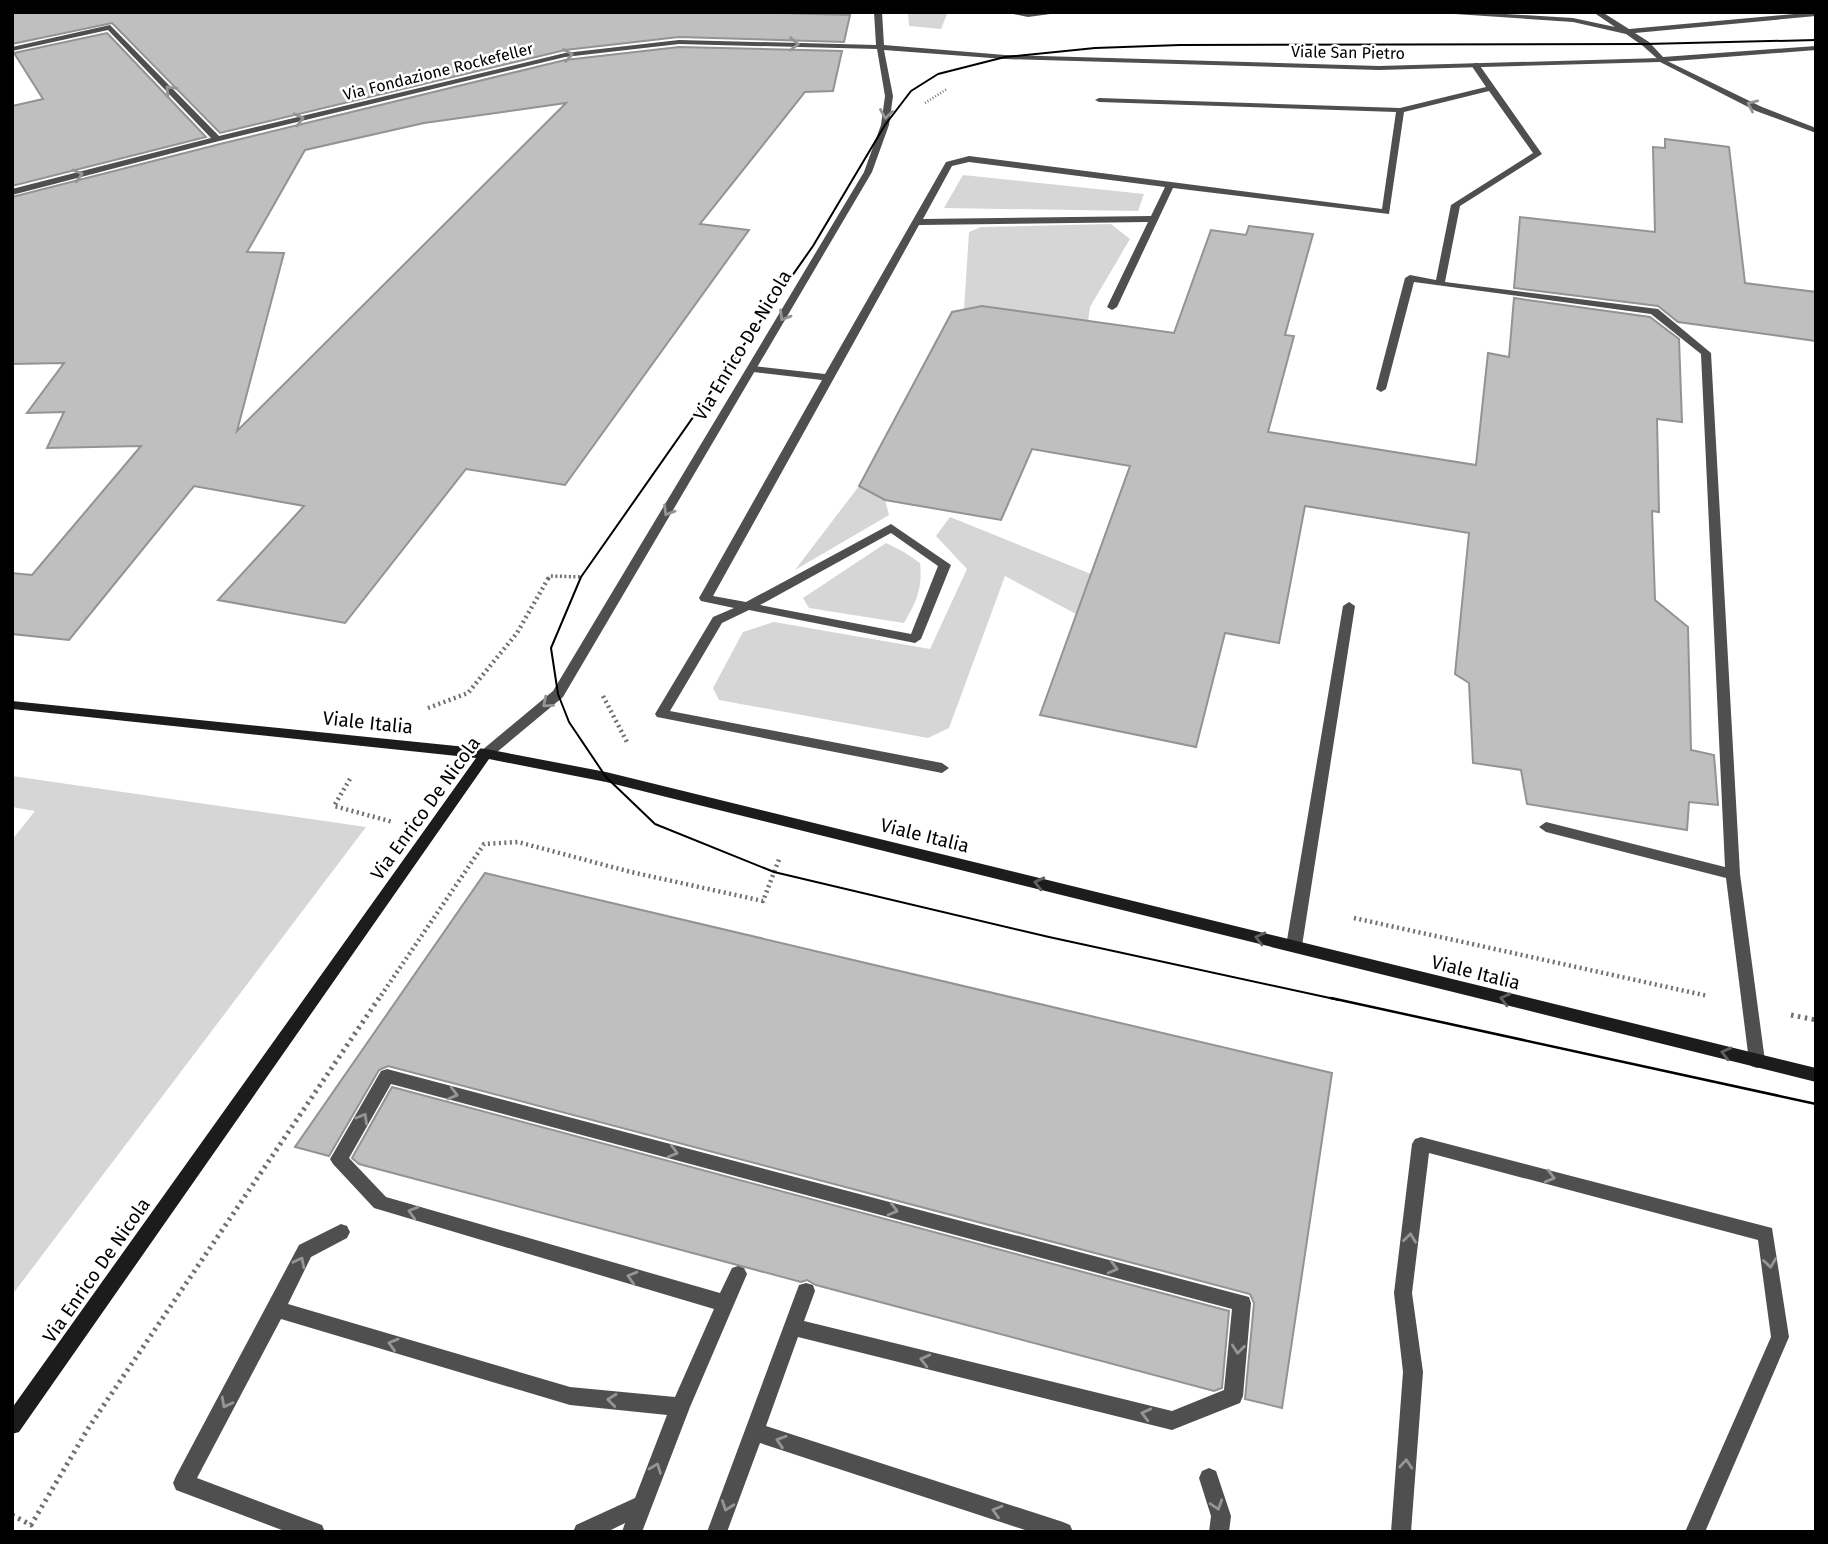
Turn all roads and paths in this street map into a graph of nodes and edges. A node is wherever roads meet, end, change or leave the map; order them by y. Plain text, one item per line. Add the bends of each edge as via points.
1 (878, 12) edge
2 (1007, 12) edge
3 (1061, 12) edge
4 (1429, 12) edge
5 (1597, 12) edge
6 (1816, 14) edge
7 (1626, 32) junction
8 (880, 47) junction
9 (12, 48) edge
10 (1816, 48) edge
11 (1661, 60) junction
12 (1475, 65) junction
13 (950, 87) dead end
14 (1491, 88) junction
15 (1099, 100) dead end
16 (916, 108) dead end
17 (1400, 110) junction
18 (1816, 131) edge
19 (217, 139) junction
20 (1170, 184) junction
21 (12, 192) edge
22 (1154, 219) junction
23 (917, 222) junction
24 (1440, 284) junction
25 (1112, 307) dead end
26 (753, 369) junction
27 (830, 378) junction
28 (1381, 389) dead end
29 (550, 576) dead end
30 (748, 606) junction
31 (1349, 606) dead end
32 (598, 686) dead end
33 (12, 705) edge
34 (418, 712) dead end
35 (372, 741) junction
36 (633, 753) dead end
37 (486, 754) junction
38 (942, 768) dead end
39 (1546, 827) dead end
40 (432, 832) junction
41 (484, 844) dead end
42 (1733, 873) junction
43 (1294, 946) junction
44 (1756, 1061) junction
45 (1816, 1075) edge
46 (341, 1231) dead end
47 (738, 1274) dead end
48 (806, 1291) dead end
49 (724, 1303) junction
50 (276, 1309) junction
51 (792, 1327) junction
52 (680, 1407) junction
53 (12, 1425) edge
54 (754, 1433) junction
55 (1209, 1478) dead end
56 (642, 1505) junction
57 (12, 1515) edge
58 (31, 1525) dead end
59 (315, 1532) edge
60 (583, 1532) edge
61 (632, 1532) edge
62 (718, 1532) edge
63 (1063, 1532) edge
64 (1219, 1532) edge
65 (1401, 1532) edge
66 (1695, 1532) edge

1 - 8 street, Via Enrico De Nicola
2 - 3 street
4 - 7 street via 1573,20
5 - 7 street
6 - 7 street
7 - 11 street
8 - 12 street, Viale San Pietro via 1018,58 1379,68
19 -> 8 street, Via Fondazione Rockefeller via 565,55 679,42
8 -> 26 street, Via Enrico De Nicola via 889,96 885,124 868,172
19 -> 9 street via 110,27
10 - 11 street, Viale San Pietro
11 - 12 street, Viale San Pietro
18 -> 11 street via 1759,109
12 - 14 street
13 - 16 path
14 - 17 street
14 - 24 street via 1538,154 1456,205
15 - 17 street
17 - 20 street via 1386,212
21 -> 19 street, Via Fondazione Rockefeller
20 - 22 street
20 - 23 street via 969,159 949,164
22 - 23 street
22 - 25 street
23 - 27 street
24 - 28 street via 1410,278
24 - 42 street via 1654,311 1706,353
26 - 27 street
26 -> 37 street, Via Enrico De Nicola via 558,694
27 - 30 street via 705,598
29 - 34 path via 517,633 468,693
30 - 30 street via 891,528 945,565 915,639
30 - 38 street via 717,620 662,714
31 - 43 street
32 - 36 path
33 - 35 street, Viale Italia
35 - 37 street, Viale Italia
35 - 40 path via 334,806
37 - 40 street, Via Enrico De Nicola
43 -> 37 street, Viale Italia via 619,780
39 - 42 street
40 - 41 path
40 - 53 street, Via Enrico De Nicola
42 - 44 street
44 -> 43 street, Viale Italia
44 - 45 street, Viale Italia
50 -> 46 street via 305,1251
47 - 49 street
48 - 51 street
49 -> 51 street via 380,1203 339,1159 387,1076 1242,1303 1233,1396 1172,1421
49 - 52 street
52 -> 50 street via 570,1395
50 -> 59 street via 183,1483
51 - 54 street
56 -> 52 street
54 -> 62 street
63 -> 54 street
55 -> 64 street via 1221,1516
56 - 60 street
56 - 61 street
57 - 58 path
65 -> 66 street via 1413,1372 1403,1293 1422,1144 1766,1234 1780,1337

